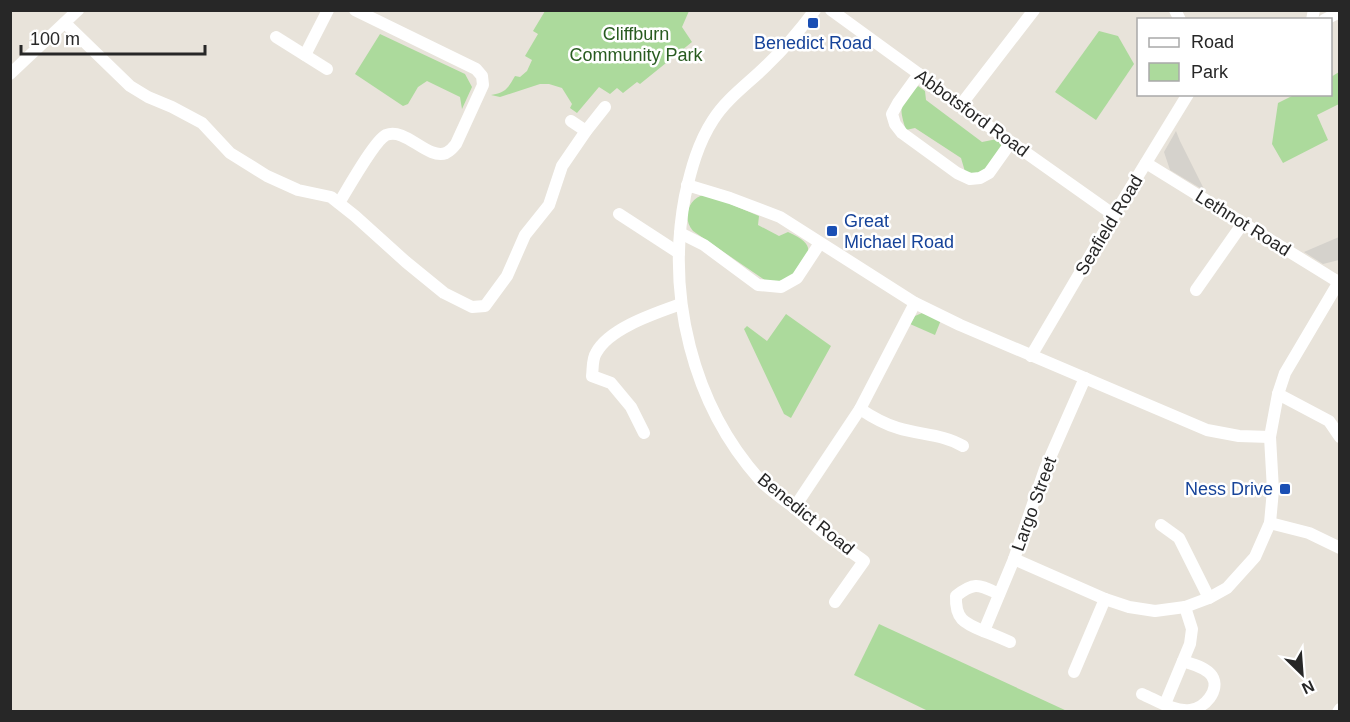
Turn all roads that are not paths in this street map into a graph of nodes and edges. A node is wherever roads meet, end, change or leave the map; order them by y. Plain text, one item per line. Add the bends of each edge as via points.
1 (78, 10) edge
2 (328, 10) edge
3 (355, 10) edge
4 (815, 10) edge
5 (831, 10) edge
6 (1034, 10) edge
7 (65, 23) junction
8 (276, 37) dead end
9 (306, 55) junction
10 (327, 69) dead end
11 (10, 74) edge
12 (919, 74) junction
13 (1187, 96) edge
14 (960, 106) junction
15 (605, 107) dead end
16 (571, 121) dead end
17 (586, 131) junction
18 (1011, 142) junction
19 (1146, 163) junction
20 (687, 185) junction
21 (339, 203) junction
22 (619, 213) dead end
23 (1114, 215) junction
24 (1243, 223) junction
25 (680, 233) junction
26 (820, 243) junction
27 (679, 253) junction
28 (1339, 282) edge
29 (1196, 290) dead end
30 (915, 303) junction
31 (681, 304) junction
32 (1031, 356) junction
33 (1085, 378) junction
34 (1278, 394) junction
35 (860, 409) junction
36 (644, 433) dead end
37 (1270, 437) junction
38 (1340, 437) edge
39 (963, 446) dead end
40 (794, 508) junction
41 (1270, 523) junction
42 (1161, 525) dead end
43 (1340, 548) edge
44 (1014, 559) junction
45 (999, 594) junction
46 (1209, 598) junction
47 (1105, 599) junction
48 (835, 602) dead end
49 (1185, 607) junction
50 (984, 631) junction
51 (1010, 642) dead end
52 (1183, 661) junction
53 (1074, 672) dead end
54 (1142, 694) dead end
55 (1165, 704) junction

1 - 7 street
2 - 9 street
3 - 21 street via 476,69 483,85 449,152 434,153 409,139 394,134 384,136
4 - 20 street, Benedict Road via 789,44 713,119
5 - 12 street, Abbotsford Road
6 - 14 street
7 - 11 street
7 - 21 street via 130,86 202,123 230,153 267,177
8 - 9 street
9 - 10 street
12 - 14 street, Abbotsford Road
12 - 18 street via 892,114 902,134 970,179 989,173
13 - 19 street, Seafield Road
14 - 18 street, Abbotsford Road
15 - 17 street
16 - 17 street
17 - 21 street via 562,166 549,205 525,235 507,276 485,306 472,307 444,293
18 - 23 street, Abbotsford Road
19 - 23 street, Seafield Road
19 - 24 street, Lethnot Road
20 - 25 street, Benedict Road
20 - 26 street via 780,217
22 - 27 street
23 - 32 street, Seafield Road
24 - 28 street, Lethnot Road
24 - 29 street
25 - 26 street via 704,245 759,285 781,287 797,278
25 - 27 street, Benedict Road
26 - 30 street
27 - 31 street, Benedict Road
28 - 34 street via 1285,373
30 - 32 street
30 - 35 street
31 - 36 street via 631,324 607,339 595,354 592,376 611,383 631,407
31 - 40 street, Benedict Road via 699,377 730,439 762,482
32 - 33 street
33 - 37 street via 1207,430
33 - 44 street, Largo Street via 1045,469
34 - 37 street
34 - 38 street via 1329,421
35 - 39 street via 888,425
35 - 40 street
37 - 41 street
40 - 48 street, Benedict Road via 864,561
41 - 43 street via 1309,533
41 - 46 street via 1255,557 1227,588
42 - 46 street via 1179,538
44 - 45 street, Largo Street
44 - 47 street
45 - 50 street, Largo Street
45 - 50 street via 981,586 968,587 956,596 959,616
46 - 49 street
47 - 49 street via 1155,611
47 - 53 street
49 - 52 street via 1192,629
50 - 51 street
52 - 55 street
52 - 55 street via 1212,676 1212,693 1204,705 1193,710
54 - 55 street

